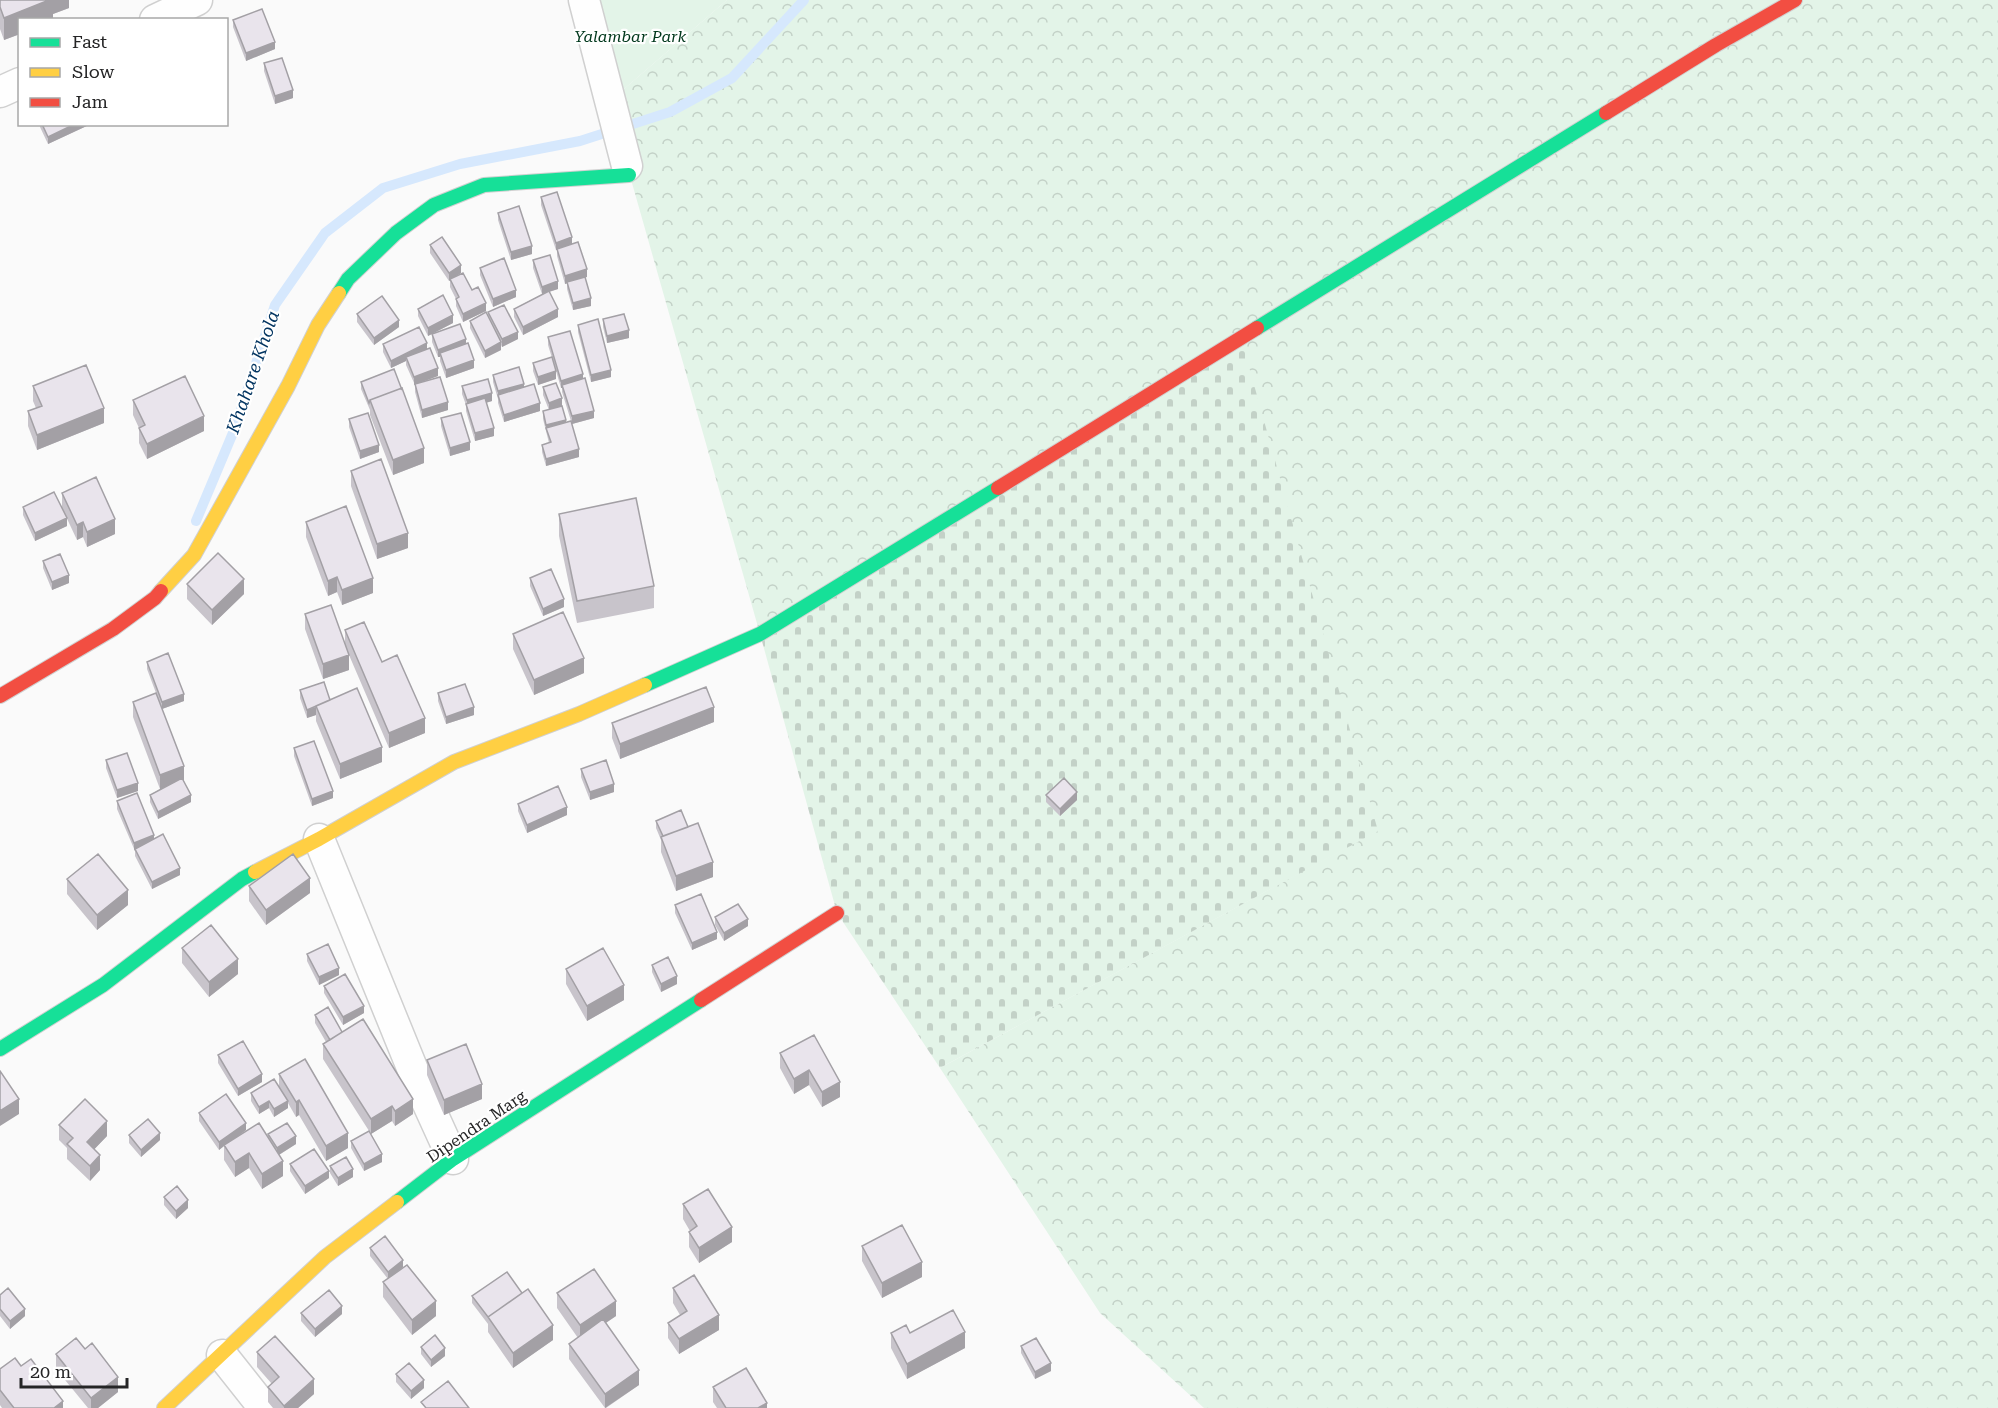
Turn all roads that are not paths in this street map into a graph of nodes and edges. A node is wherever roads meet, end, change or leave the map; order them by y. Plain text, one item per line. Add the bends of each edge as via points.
1 (197, 0) edge
2 (584, 0) edge
3 (1795, 0) edge
4 (159, 18) edge
5 (18, 84) edge
6 (0, 92) edge
7 (628, 171) joint
8 (0, 696) edge
9 (319, 839) junction
10 (837, 913) dead end
11 (0, 1048) edge
12 (453, 1159) junction
13 (222, 1355) junction
14 (164, 1408) edge
15 (264, 1408) edge

1 - 4 street
2 - 7 street
3 - 9 street via 760,634 579,714 454,762
5 - 6 street
7 - 8 street via 484,185 434,205 396,233 348,279 318,325 194,555 155,598 113,629
9 - 11 street via 242,879 103,985
9 - 12 street
10 - 12 street, Dipendra Marg
12 - 13 street, Dipendra Marg via 325,1257
13 - 14 street, Dipendra Marg
13 - 15 street

